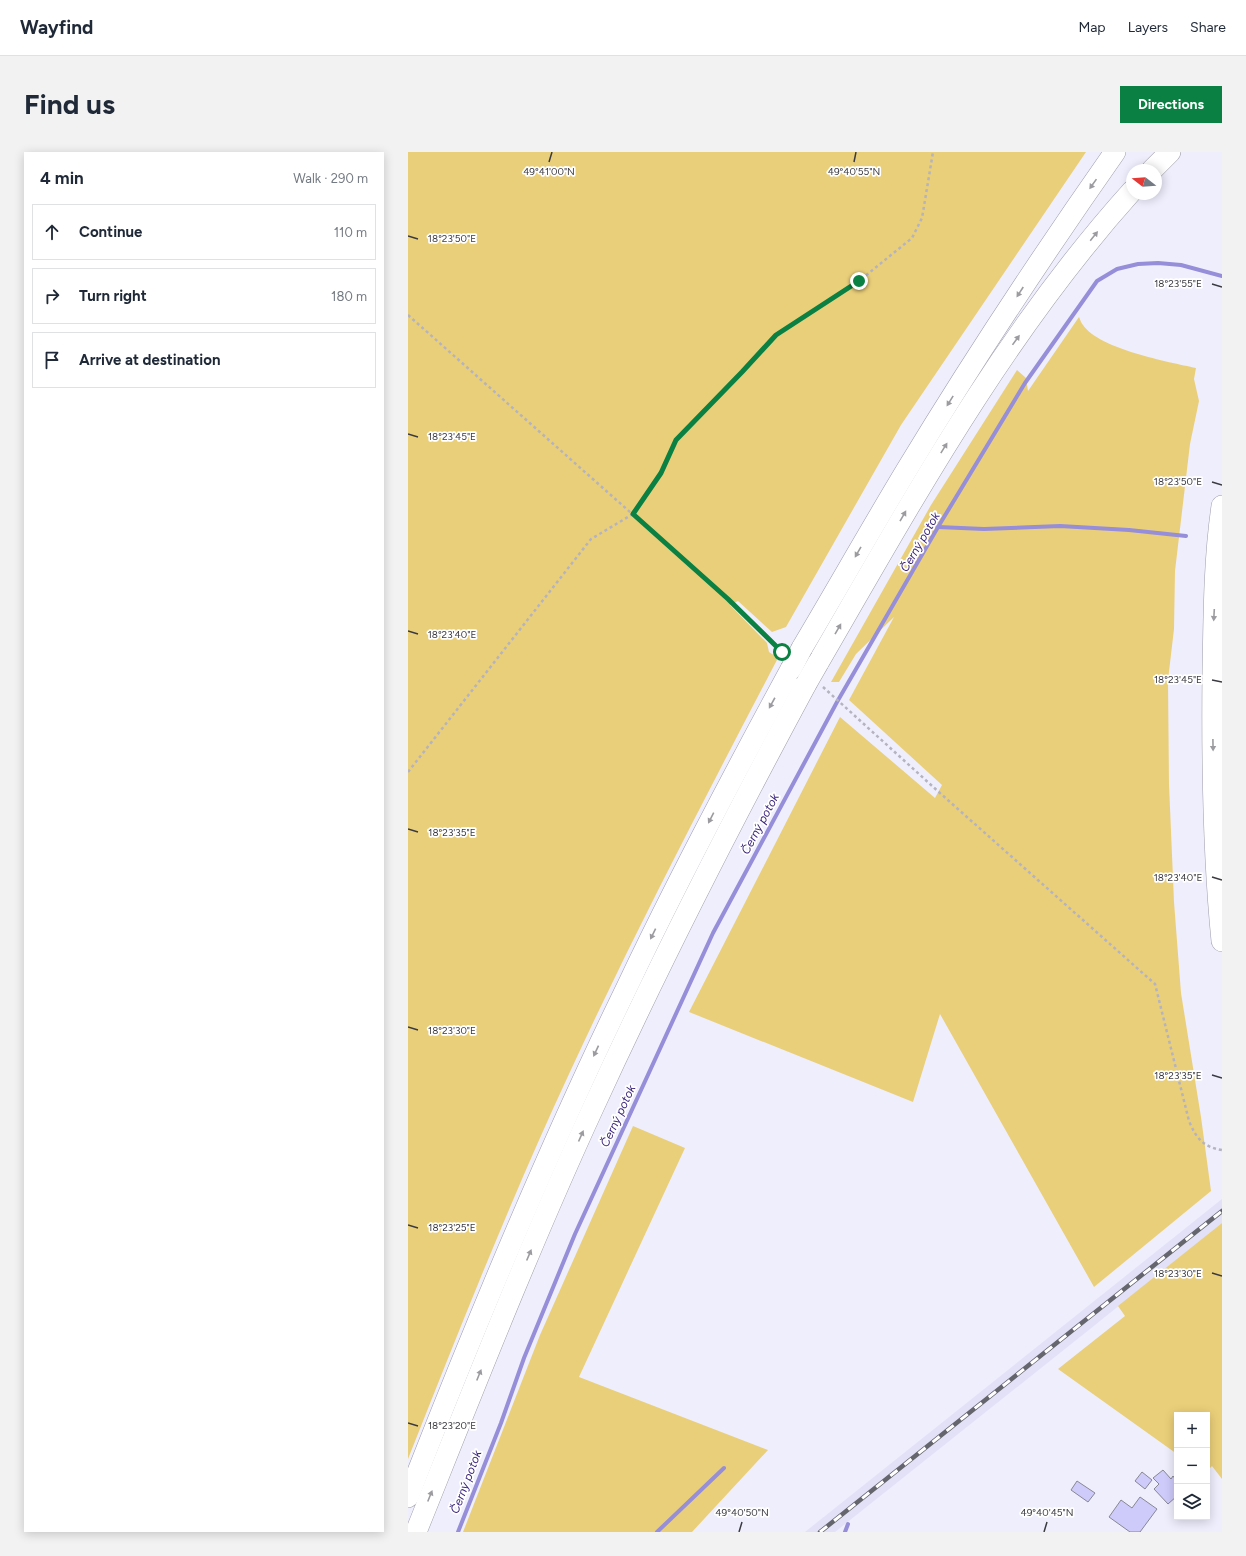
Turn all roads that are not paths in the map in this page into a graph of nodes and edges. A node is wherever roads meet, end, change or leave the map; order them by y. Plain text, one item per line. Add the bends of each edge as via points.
1 (1115, 152) edge
2 (1170, 152) edge
3 (1158, 164) edge
4 (1126, 198) edge
5 (1222, 506) edge
6 (1222, 941) edge
7 (408, 1497) edge
8 (416, 1532) edge

1 -> 7 highway via 964,378 792,656 681,876 580,1086 508,1250
2 - 3 highway
8 -> 4 highway, bridge via 494,1337 596,1102 696,893 756,776 813,685 818,663 923,481 981,390 1086,246
5 -> 6 highway via 1214,619 1212,719 1214,816

